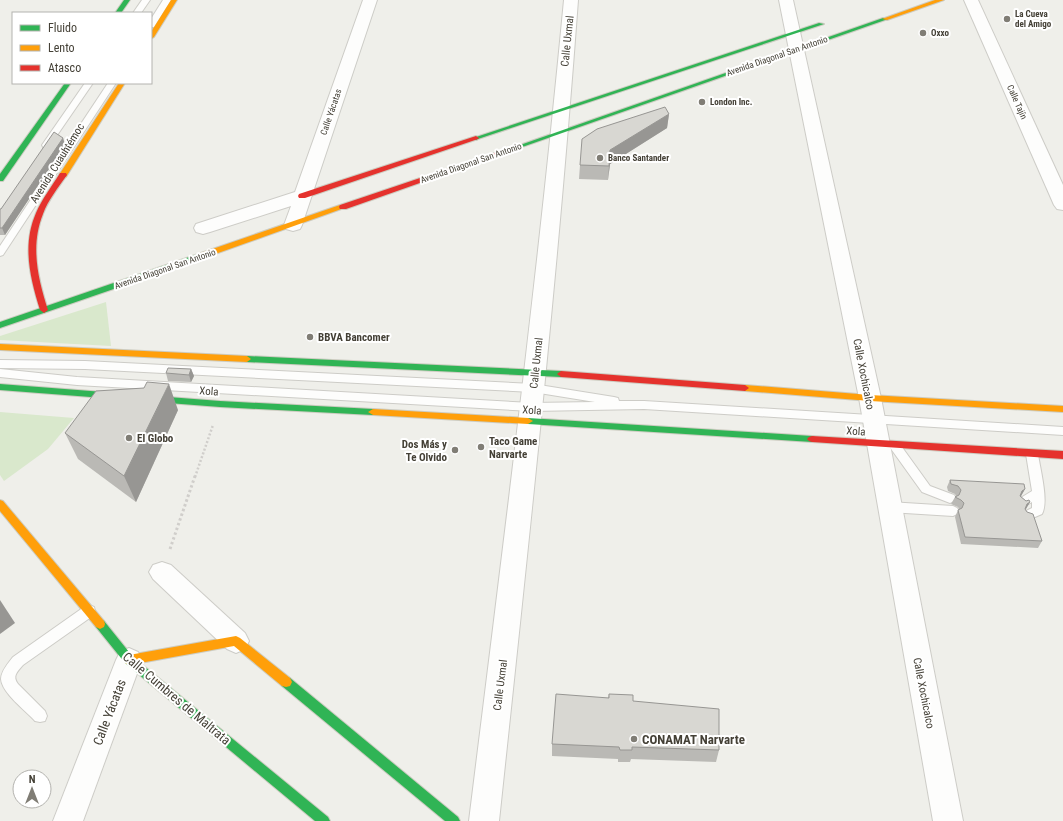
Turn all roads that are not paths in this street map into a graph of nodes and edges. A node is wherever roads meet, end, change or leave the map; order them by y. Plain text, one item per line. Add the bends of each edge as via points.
1 (127, 0) edge
2 (146, 0) edge
3 (167, 0) edge
4 (174, 0) edge
5 (370, 0) edge
6 (571, 0) edge
7 (786, 0) edge
8 (941, 0) edge
9 (971, 0) edge
10 (119, 12) edge
11 (138, 12) edge
12 (829, 22) dead end
13 (152, 23) edge
14 (152, 35) edge
15 (794, 41) junction
16 (67, 84) edge
17 (88, 84) edge
18 (111, 84) edge
19 (121, 84) edge
20 (561, 110) junction
21 (560, 132) junction
22 (40, 154) edge
23 (0, 179) edge
24 (302, 196) junction
25 (1063, 205) edge
26 (293, 225) junction
27 (203, 228) dead end
28 (0, 254) edge
29 (44, 310) junction
30 (0, 325) edge
31 (0, 347) edge
32 (0, 364) edge
33 (0, 373) edge
34 (0, 387) edge
35 (532, 397) junction
36 (870, 398) junction
37 (644, 405) junction
38 (1063, 409) edge
39 (1063, 430) edge
40 (882, 437) junction
41 (1032, 454) junction
42 (1063, 455) edge
43 (1038, 493) junction
44 (950, 498) dead end
45 (1024, 502) edge
46 (0, 504) edge
47 (889, 507) junction
48 (953, 511) dead end
49 (1028, 515) edge
50 (162, 572) road end
51 (89, 611) junction
52 (236, 641) junction
53 (129, 660) junction
54 (40, 716) dead end
55 (68, 821) edge
56 (324, 821) edge
57 (454, 821) edge
58 (484, 821) edge
59 (948, 821) edge

1 - 10 main road
2 - 11 lane
3 - 13 lane
4 - 14 main road
5 - 24 street, Calle Yácatas
6 - 20 street, Calle Uxmal
7 - 15 street, Calle Xochicalco
8 - 15 main road, Avenida Diagonal San Antonio
9 - 25 street, Calle Tajín
12 - 15 main road, Avenida Diagonal San Antonio
15 - 20 main road, Avenida Diagonal San Antonio
15 - 21 main road, Avenida Diagonal San Antonio
15 - 36 street, Calle Xochicalco
16 - 23 main road
17 - 22 lane, Avenida Cuauhtémoc
18 - 28 lane, Avenida Cuauhtémoc
19 - 29 main road, Avenida Cuauhtémoc via 40,213 33,234 33,260 36,286
20 - 21 street, Calle Uxmal
20 - 24 main road, Avenida Diagonal San Antonio
21 - 26 main road, Avenida Diagonal San Antonio
21 - 35 street, Calle Uxmal
24 - 26 street, Calle Yácatas
24 - 27 street, Avenida Diagonal San Antonio
26 - 29 main road, Avenida Diagonal San Antonio
29 - 30 main road, Avenida Diagonal San Antonio
31 - 35 main road, Xola
32 - 35 lane via 85,365
33 - 35 lane via 77,381
34 - 35 main road, Xola via 220,404
35 - 36 main road, Xola
35 - 37 lane
35 - 37 lane
35 - 40 main road, Xola
35 - 58 street, Calle Uxmal
36 - 38 main road, Xola
36 - 40 street, Calle Xochicalco
37 - 40 lane
39 - 40 lane
40 - 41 main road, Xola
40 - 44 lane via 926,489
40 - 47 street, Calle Xochicalco
41 - 42 main road, Xola
41 - 43 lane
43 - 45 lane
43 - 49 lane via 1038,511
46 - 51 main road, Calle Cumbres de Maltrata
47 - 48 lane
47 - 59 street, Calle Xochicalco
50 - 52 street
51 - 53 main road, Calle Cumbres de Maltrata
51 - 54 lane via 18,661 10,670 8,680 11,687
52 - 53 main road
52 - 57 main road
53 - 55 street, Calle Yácatas
53 - 56 main road, Calle Cumbres de Maltrata

